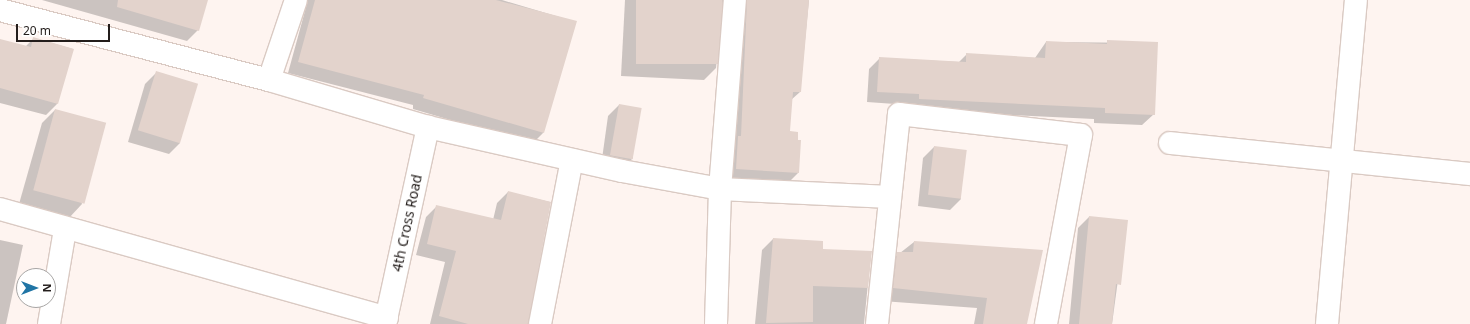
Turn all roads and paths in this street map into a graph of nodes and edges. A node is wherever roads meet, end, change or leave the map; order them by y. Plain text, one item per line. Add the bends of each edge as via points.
1 (296, 0) edge
2 (735, 0) edge
3 (1356, 0) edge
4 (0, 10) edge
5 (269, 80) junction
6 (428, 127) junction
7 (1170, 143) dead end
8 (572, 160) junction
9 (1342, 160) junction
10 (1470, 174) edge
11 (720, 189) junction
12 (890, 197) junction
13 (0, 210) edge
14 (66, 229) junction
15 (386, 321) edge
16 (49, 324) edge
17 (540, 324) edge
18 (716, 324) edge
19 (877, 324) edge
20 (1046, 324) edge
21 (1327, 324) edge

1 - 5 street
2 - 11 street
3 - 9 street
4 - 5 street
5 - 6 street
6 - 8 street
6 - 15 street, 4th Cross Road
7 - 9 street
8 - 11 street
8 - 17 street
9 - 10 street
9 - 21 street
11 - 12 street
11 - 18 street
12 - 19 street
12 - 20 street via 899,114 1081,136
13 - 14 street
14 - 15 street
14 - 16 street

